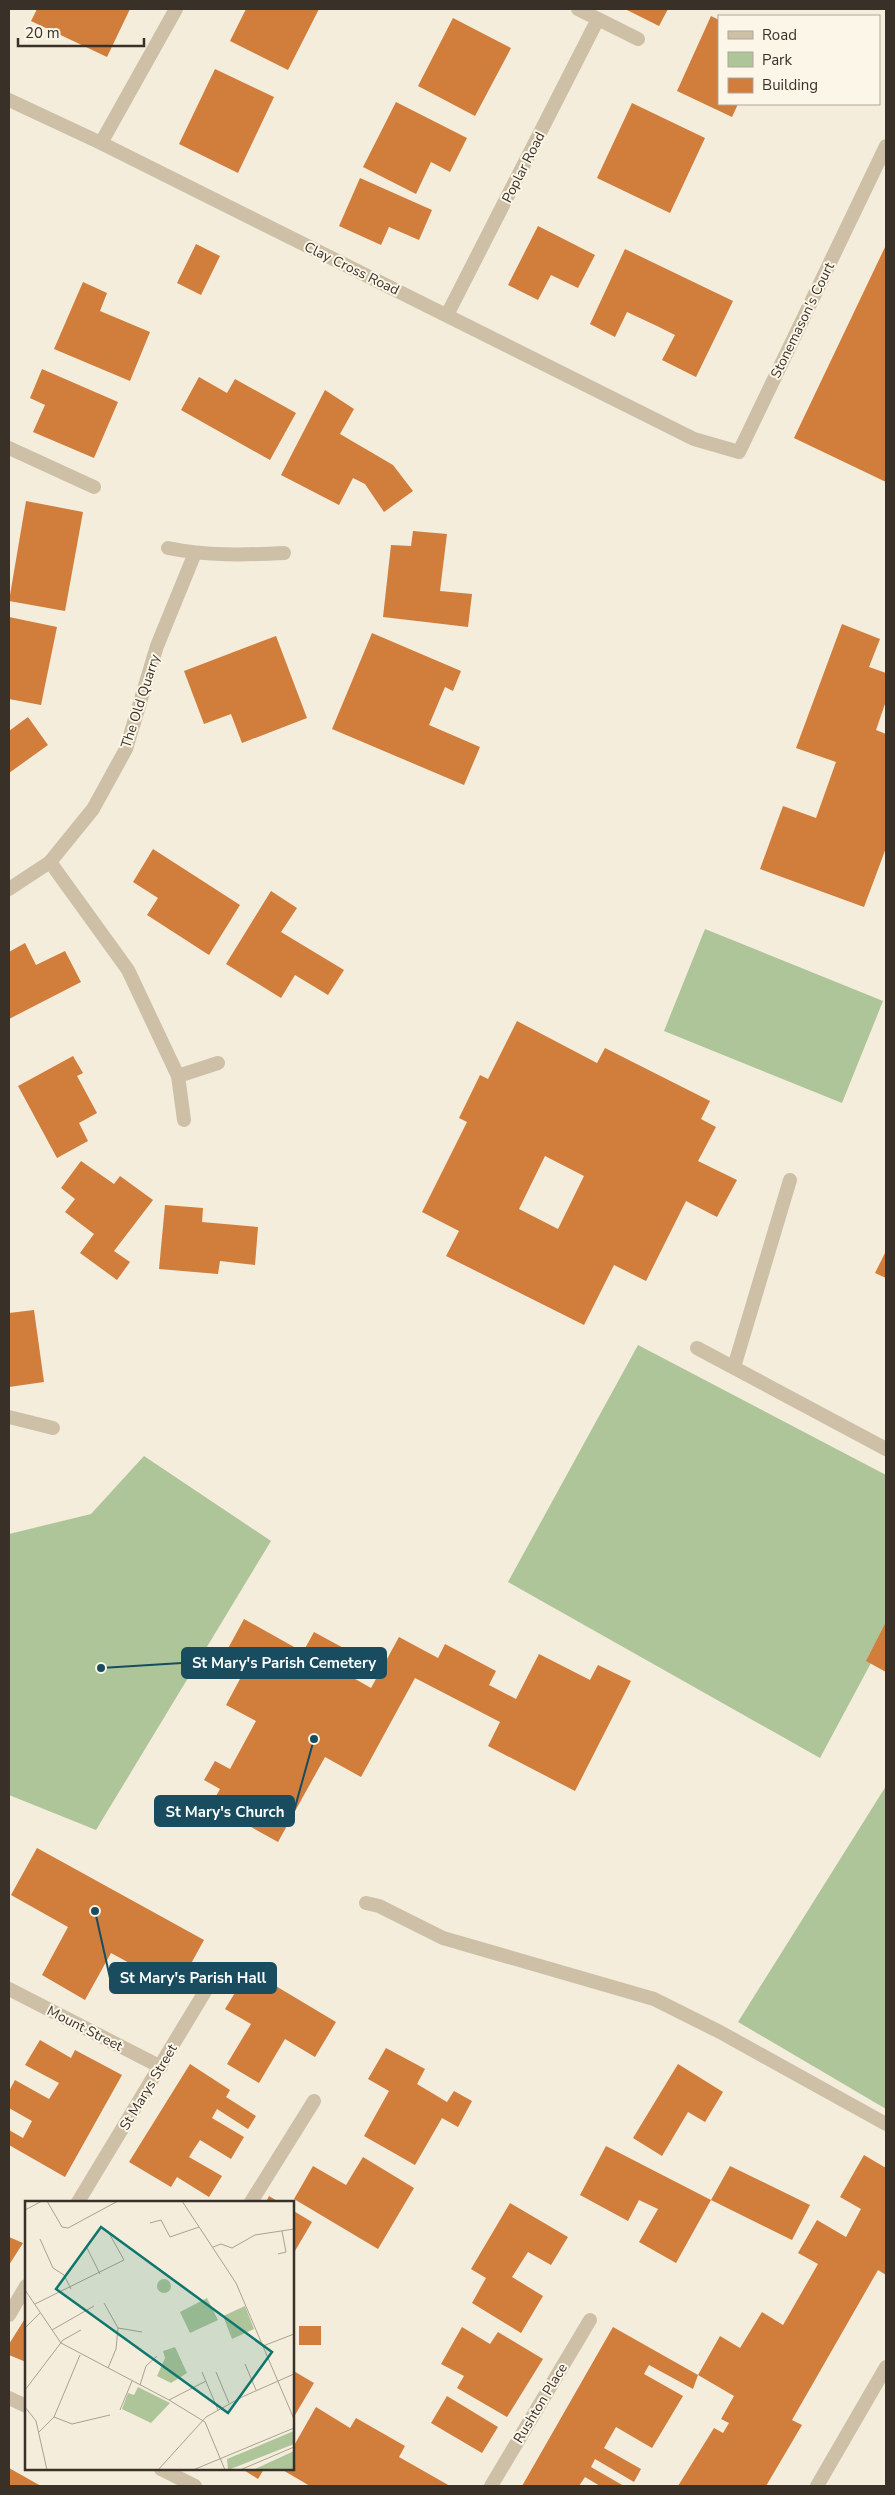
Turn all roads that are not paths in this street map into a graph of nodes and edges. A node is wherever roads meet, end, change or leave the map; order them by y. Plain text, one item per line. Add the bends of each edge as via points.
1 (176, 9) edge
2 (578, 9) edge
3 (598, 19) junction
4 (638, 39) dead end
5 (9, 100) edge
6 (101, 143) junction
7 (886, 146) edge
8 (447, 315) junction
9 (694, 439) joint
10 (9, 448) edge
11 (94, 487) dead end
12 (168, 548) dead end
13 (195, 553) junction
14 (284, 553) dead end
15 (50, 862) junction
16 (9, 889) edge
17 (218, 1063) dead end
18 (178, 1076) junction
19 (184, 1120) dead end
20 (790, 1180) dead end
21 (698, 1348) dead end
22 (734, 1368) junction
23 (9, 1417) edge
24 (53, 1428) dead end
25 (886, 1449) edge
26 (366, 1903) dead end
27 (218, 1970) dead end
28 (9, 1989) edge
29 (161, 2067) junction
30 (314, 2102) dead end
31 (886, 2124) edge
32 (79, 2201) edge
33 (252, 2201) edge
34 (25, 2288) edge
35 (9, 2315) edge
36 (590, 2320) dead end
37 (886, 2367) edge
38 (9, 2398) edge
39 (25, 2406) edge
40 (163, 2470) edge
41 (195, 2486) edge
42 (491, 2486) edge
43 (817, 2486) edge

1 - 6 street
2 - 3 street
3 - 4 street
3 - 8 street, Poplar Road
5 - 6 street, Clay Cross Road
6 - 8 street, Clay Cross Road
7 - 9 street, Stonemason's Court via 739,452
8 - 9 street, Clay Cross Road
10 - 11 street
12 - 13 street
13 - 14 street
13 - 15 street, The Old Quarry via 157,646 126,749 93,809
15 - 16 street, The Old Quarry
15 - 18 street via 128,970
17 - 18 street
18 - 19 street
20 - 22 street
21 - 22 street
22 - 25 street
23 - 24 street
26 - 31 street via 379,1906 443,1938 654,1999
27 - 29 street, St Marys Street
28 - 29 street, Mount Street
29 - 32 street, St Marys Street
30 - 33 street
34 - 35 street
36 - 42 street, Rushton Place
37 - 43 street
38 - 39 street
40 - 41 street

